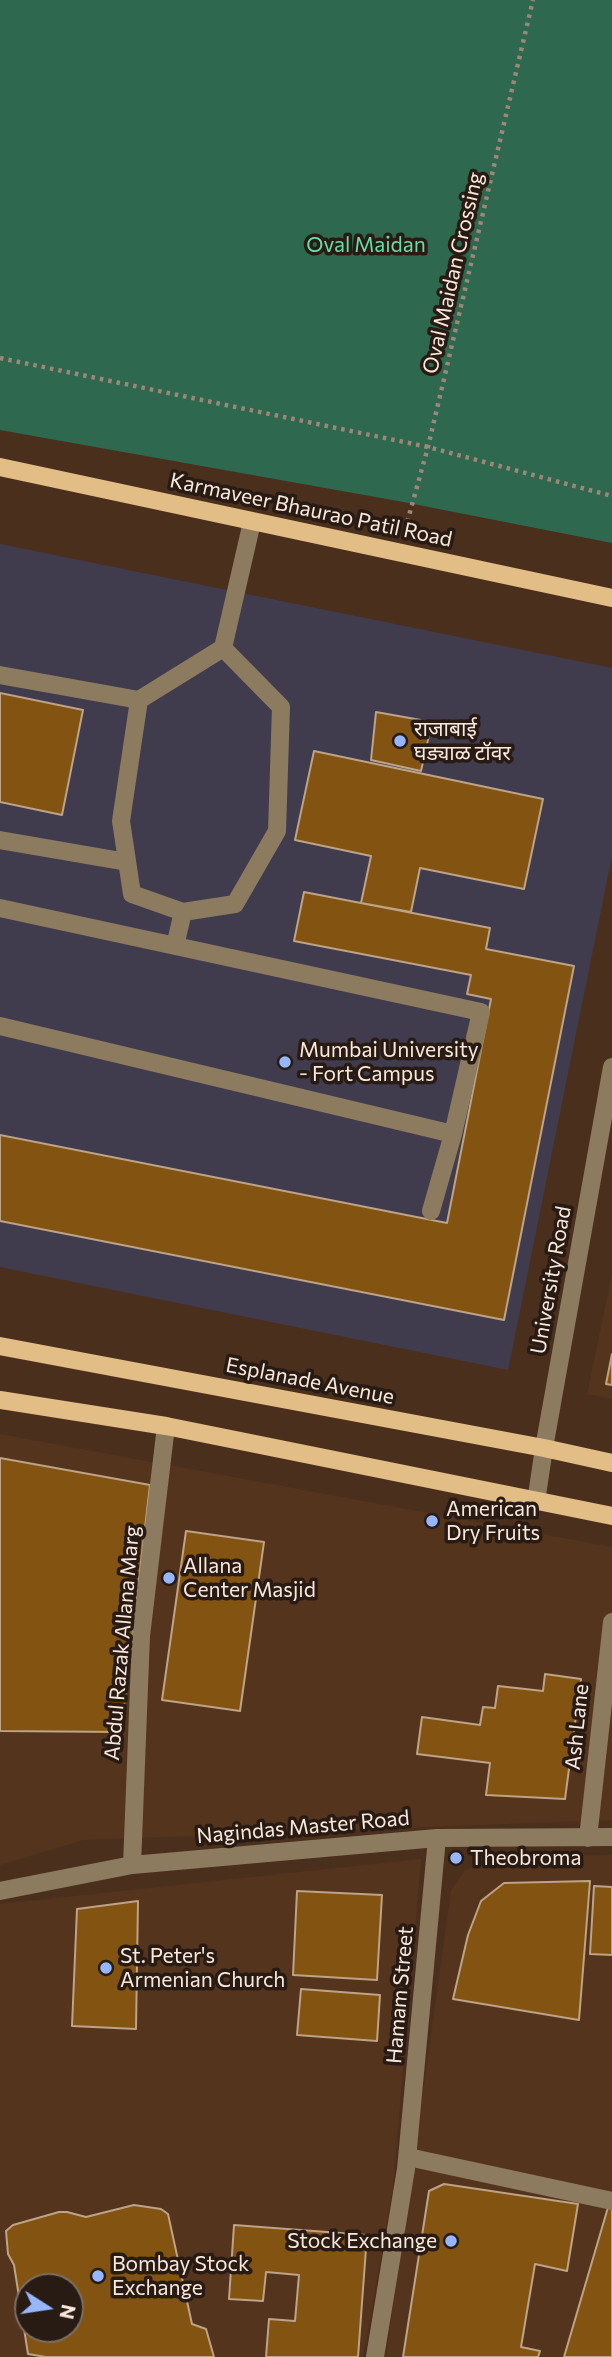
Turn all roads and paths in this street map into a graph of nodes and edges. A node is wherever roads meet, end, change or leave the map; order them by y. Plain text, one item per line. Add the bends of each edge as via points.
1 (533, 0) edge
2 (0, 358) edge
3 (428, 447) junction
4 (0, 467) edge
5 (612, 496) edge
6 (252, 522) junction
7 (399, 552) junction
8 (612, 597) edge
9 (223, 648) junction
10 (0, 675) edge
11 (139, 701) junction
12 (0, 840) edge
13 (127, 862) junction
14 (0, 908) edge
15 (183, 912) junction
16 (175, 946) junction
17 (0, 1026) edge
18 (612, 1067) edge
19 (453, 1134) junction
20 (431, 1211) dead end
21 (0, 1346) edge
22 (0, 1401) edge
23 (166, 1426) junction
24 (544, 1448) junction
25 (612, 1463) edge
26 (536, 1502) junction
27 (612, 1516) edge
28 (612, 1622) edge
29 (612, 1837) edge
30 (437, 1838) junction
31 (587, 1838) junction
32 (132, 1865) junction
33 (0, 1891) edge
34 (408, 2157) junction
35 (612, 2201) edge
36 (375, 2357) edge

1 - 3 path, Oval Maidan Crossing
2 - 3 path
3 - 5 path
3 - 7 path, Oval Maidan Crossing
4 - 6 main road, Karmaveer Bhaurao Patil Road
6 - 7 main road, Karmaveer Bhaurao Patil Road
6 - 9 street
7 - 8 main road, Karmaveer Bhaurao Patil Road
9 - 11 street
9 - 15 street via 281,707 277,831 235,904
10 - 11 street
11 - 13 street via 121,821
12 - 13 street
13 - 15 street via 132,894
14 - 16 street
15 - 16 street
16 - 19 street via 481,1012
17 - 19 street
18 - 24 street, University Road
19 - 20 street
21 - 24 main road, Esplanade Avenue
22 - 23 main road
23 - 26 main road
23 - 32 street, Abdul Razak Allana Marg via 141,1636
24 - 25 main road, Esplanade Avenue
24 - 26 street, University Road
26 - 27 main road
28 - 31 street, Ash Lane
29 - 31 street, Nagindas Master Road
30 - 31 street, Nagindas Master Road
30 - 32 street, Nagindas Master Road
30 - 34 street, Hamam Street
32 - 33 street, Nagindas Master Road
34 - 35 street
34 - 36 street, Hamam Street

